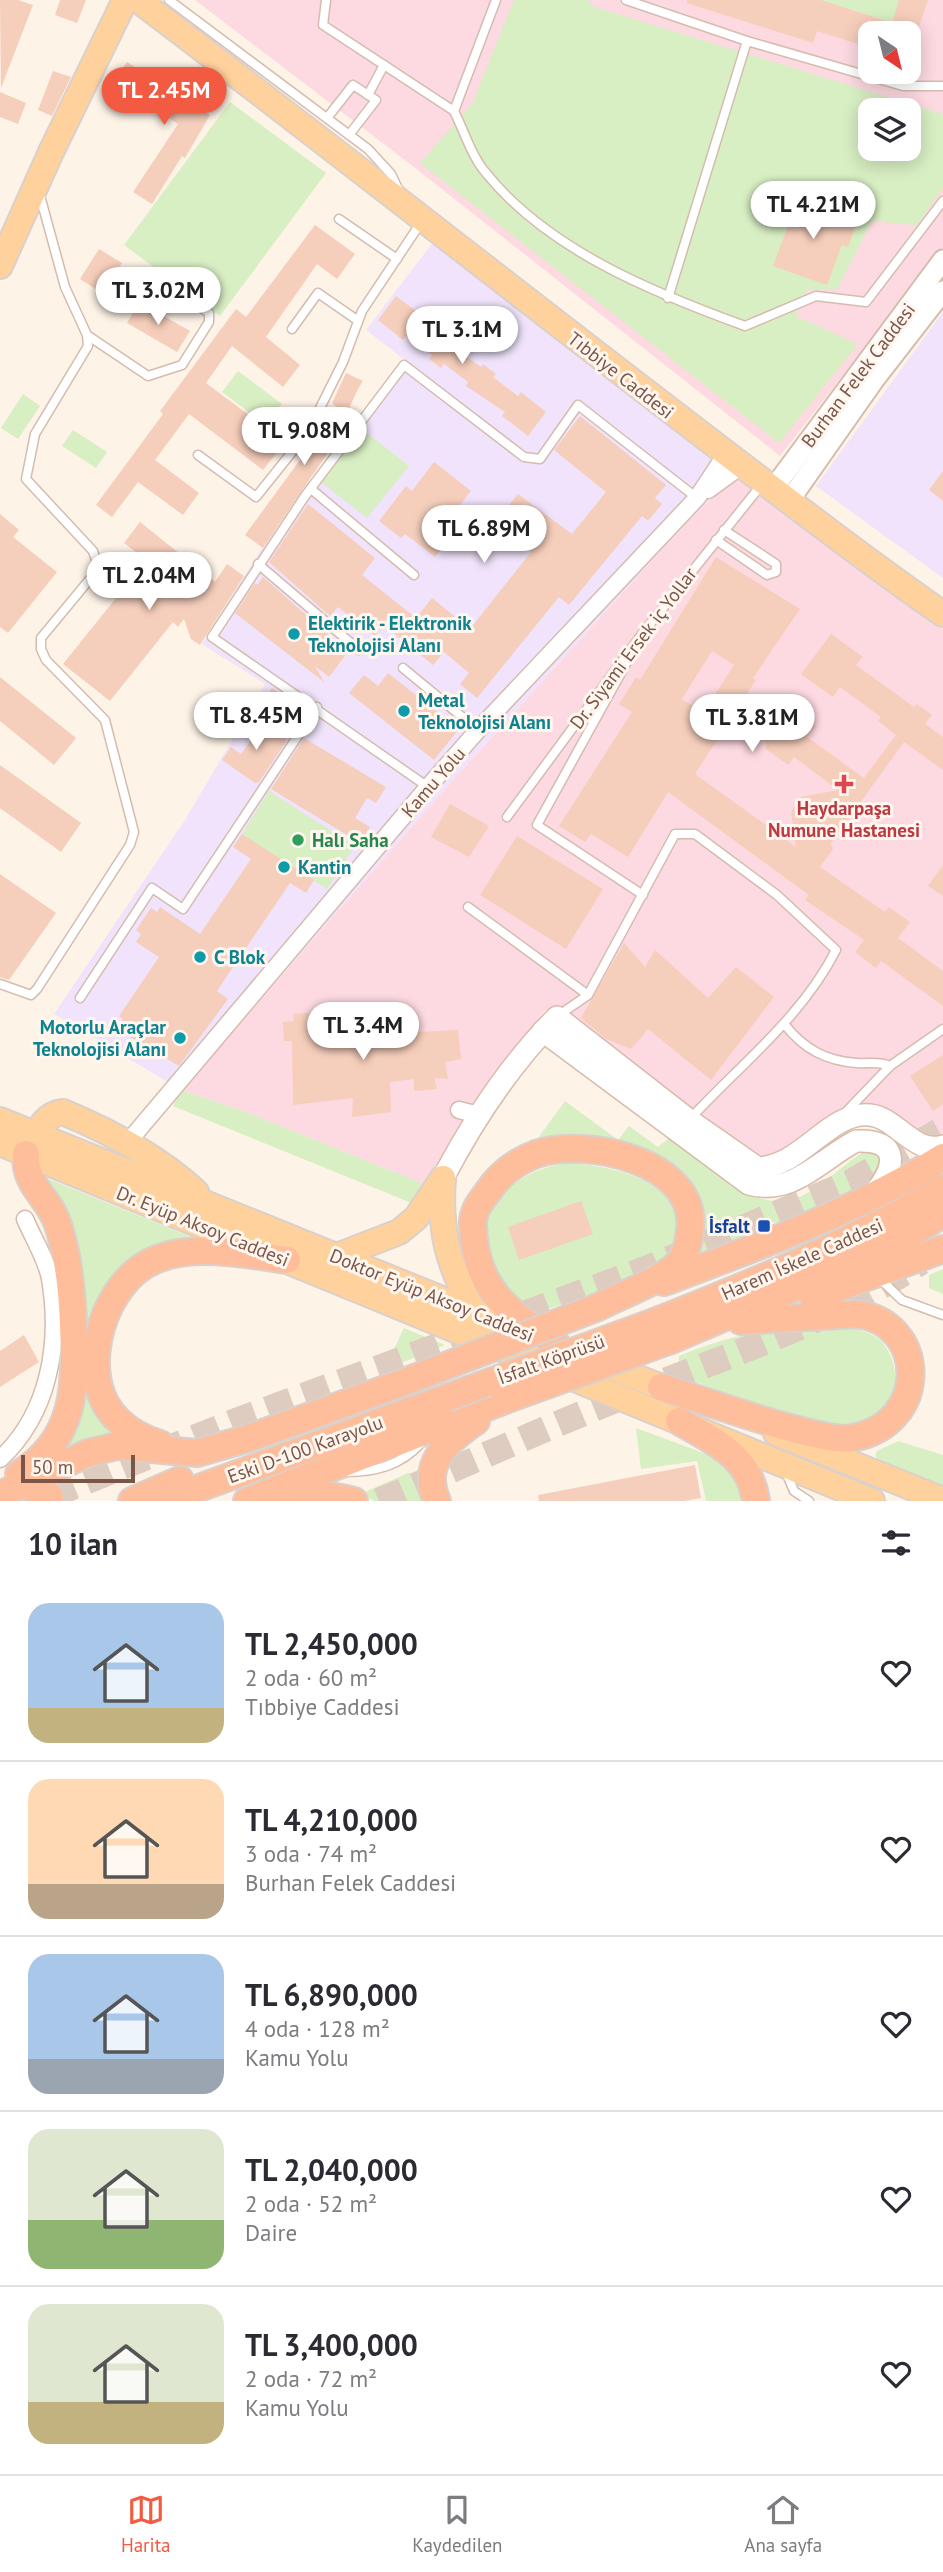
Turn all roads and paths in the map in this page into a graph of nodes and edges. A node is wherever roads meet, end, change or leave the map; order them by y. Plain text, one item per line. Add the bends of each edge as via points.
1 (125, 0) edge
2 (138, 0) edge
3 (169, 0) edge
4 (326, 0) edge
5 (496, 0) edge
6 (626, 0) edge
7 (747, 41) junction
8 (384, 65) junction
9 (943, 86) edge
10 (368, 95) junction
11 (454, 111) junction
12 (327, 118) junction
13 (349, 135) junction
14 (36, 183) junction
15 (943, 201) edge
16 (416, 217) junction
17 (339, 219) dead end
18 (397, 259) junction
19 (943, 260) edge
20 (0, 266) edge
21 (149, 274) dead end
22 (941, 297) edge
23 (668, 298) junction
24 (357, 320) junction
25 (292, 329) dead end
26 (87, 335) junction
27 (198, 455) dead end
28 (734, 460) junction
29 (311, 489) junction
30 (775, 491) junction
31 (697, 498) junction
32 (724, 530) junction
33 (716, 540) junction
34 (258, 564) junction
35 (414, 575) dead end
36 (943, 614) edge
37 (642, 634) junction
38 (359, 650) dead end
39 (403, 668) dead end
40 (317, 707) junction
41 (478, 730) junction
42 (428, 787) junction
43 (507, 817) dead end
44 (643, 895) junction
45 (468, 907) dead end
46 (0, 985) edge
47 (588, 995) junction
48 (80, 998) dead end
49 (550, 1024) junction
50 (785, 1024) junction
51 (943, 1029) edge
52 (890, 1066) junction
53 (0, 1119) edge
54 (683, 1126) junction
55 (829, 1130) junction
56 (128, 1142) junction
57 (0, 1143) edge
58 (31, 1144) junction
59 (943, 1146) edge
60 (943, 1157) edge
61 (443, 1178) junction
62 (943, 1188) edge
63 (871, 1198) junction
64 (210, 1205) junction
65 (943, 1214) edge
66 (25, 1219) dead end
67 (943, 1249) edge
68 (337, 1256) junction
69 (287, 1260) junction
70 (876, 1275) junction
71 (598, 1307) junction
72 (474, 1312) junction
73 (943, 1315) edge
74 (741, 1321) junction
75 (664, 1330) junction
76 (556, 1345) junction
77 (399, 1384) junction
78 (661, 1387) junction
79 (446, 1398) joint
80 (505, 1400) junction
81 (679, 1421) junction
82 (210, 1449) junction
83 (0, 1459) edge
84 (777, 1462) junction
85 (0, 1487) edge
86 (0, 1495) edge
87 (943, 1500) edge
88 (132, 1501) edge
89 (163, 1501) edge
90 (247, 1501) edge
91 (268, 1501) edge
92 (354, 1501) edge
93 (437, 1501) edge
94 (756, 1501) edge
95 (809, 1501) edge
96 (872, 1501) edge

1 - 14 main road
2 - 16 main road, Tıbbiye Caddesi
3 - 12 lane
4 - 8 lane via 323,25
5 - 11 lane
6 - 7 lane
7 - 9 lane via 903,86
7 - 23 lane
8 - 10 lane
8 - 11 lane
10 - 12 lane via 353,85
10 - 13 lane via 376,100
11 - 23 lane via 484,172 541,228
12 - 13 lane
13 - 16 lane via 391,174
14 - 20 main road
14 - 26 lane via 65,287
15 - 23 lane via 866,302 816,296 745,326
16 - 18 lane
16 - 28 main road, Tıbbiye Caddesi
17 - 18 lane
18 - 24 lane
19 - 30 street, Burhan Felek Caddesi
21 - 26 lane via 209,313 209,322 182,365 148,376
22 - 30 street, Burhan Felek Caddesi
24 - 25 lane via 318,293
24 - 27 lane via 343,362 308,432 256,497
26 - 46 lane via 88,346 35,434 26,479 93,551 94,574 41,638 41,649 46,660 105,720 134,832 130,845 32,995
28 - 30 main road, Tıbbiye Caddesi
28 - 31 street, Kamu Yolu
29 - 31 lane via 404,365 524,457 540,459 578,405
29 - 34 lane
29 - 35 lane
30 - 32 lane, Dr. Siyami Ersek iç Yollar
30 - 36 main road, Tıbbiye Caddesi
31 - 41 street, Kamu Yolu
32 - 33 lane, Dr. Siyami Ersek iç Yollar
32 - 33 lane via 776,564 774,575 767,576
33 - 37 lane, Dr. Siyami Ersek iç Yollar
34 - 38 lane
34 - 40 lane via 212,637
37 - 43 lane, Dr. Siyami Ersek iç Yollar
37 - 44 lane via 537,825
39 - 41 lane
40 - 42 lane
40 - 48 lane via 183,909 152,888
41 - 42 street, Kamu Yolu
42 - 56 street, Kamu Yolu
44 - 47 lane
44 - 50 lane via 676,834 695,834 776,894 836,950 824,975
45 - 47 lane
47 - 49 lane
49 - 54 main road
49 - 61 main road via 469,1113
50 - 52 lane via 799,1042 834,1061
50 - 54 lane
51 - 52 lane
52 - 55 lane
53 - 58 main road, Doktor Eyüp Aksoy Caddesi
54 - 55 main road via 758,1168 785,1162
54 - 63 main road via 741,1181 759,1187 795,1181 856,1140 872,1142 889,1153 892,1164 890,1174
55 - 59 main road via 846,1119 871,1115 924,1147
56 - 58 main road via 63,1112 46,1118
56 - 64 main road via 175,1172
57 - 58 main road, Dr. Eyüp Aksoy Caddesi
58 - 64 main road, Doktor Eyüp Aksoy Caddesi
58 - 69 main road, Dr. Eyüp Aksoy Caddesi
58 - 85 highway via 26,1172 57,1221 66,1253 74,1391 58,1437 39,1462
60 - 63 highway
61 - 68 main road via 416,1217 399,1232
61 - 72 main road via 443,1239 457,1281
62 - 75 highway, Harem İskele Caddesi via 886,1222
63 - 71 highway
64 - 68 main road, Doktor Eyüp Aksoy Caddesi
65 - 75 highway, Harem İskele Caddesi via 885,1249
66 - 83 street via 50,1278 53,1350 43,1399 20,1441
67 - 70 highway
68 - 72 main road, Doktor Eyüp Aksoy Caddesi
69 - 81 main road, Dr. Eyüp Aksoy Caddesi
69 - 82 highway via 233,1253 174,1254 145,1264 107,1307 99,1330 98,1373 116,1419 158,1443
70 - 73 lane via 902,1300
70 - 74 highway
71 - 76 highway via 679,1263 691,1224 680,1191 663,1174 605,1151 547,1152 505,1170 472,1217 472,1248 485,1282 498,1298
71 - 77 highway, bridge
72 - 76 main road, Doktor Eyüp Aksoy Caddesi
74 - 75 highway
74 - 78 highway via 855,1314 886,1323 910,1365 902,1411 888,1424 850,1439 795,1428
75 - 79 highway, İsfalt Köprüsü, bridge
75 - 80 highway, İsfalt Köprüsü, bridge
76 - 78 main road, Doktor Eyüp Aksoy Caddesi
77 - 82 highway
77 - 88 highway
78 - 87 main road, Doktor Eyüp Aksoy Caddesi
79 - 89 highway, Eski D-100 Karayolu
80 - 90 highway, Eski D-100 Karayolu
80 - 93 highway via 448,1440 432,1474
81 - 84 main road
81 - 94 highway via 733,1452 748,1472
82 - 86 highway via 185,1454 117,1446 88,1453
84 - 95 lane via 794,1491
84 - 96 main road
91 - 92 highway via 302,1494 330,1494

